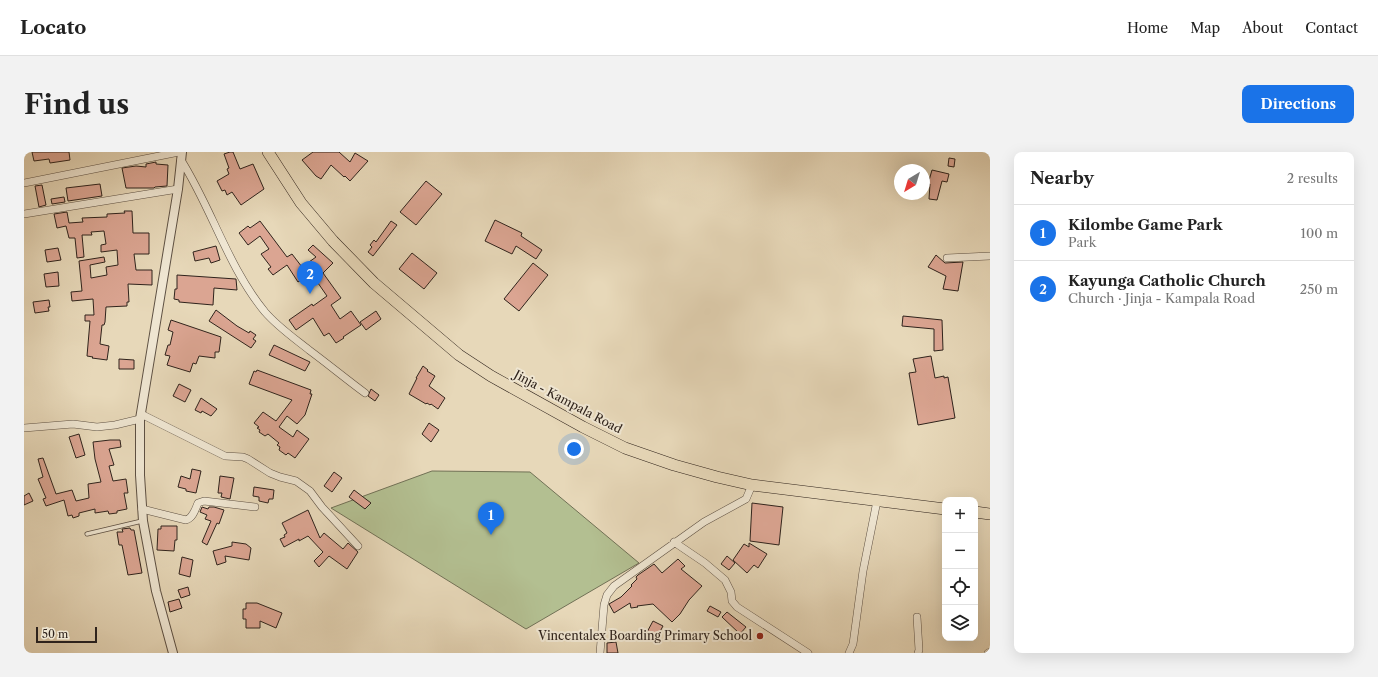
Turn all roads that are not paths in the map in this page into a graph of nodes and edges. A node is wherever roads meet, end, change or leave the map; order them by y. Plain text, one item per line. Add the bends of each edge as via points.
1 (268, 152) edge
2 (181, 155) edge
3 (24, 183) edge
4 (178, 189) junction
5 (24, 214) edge
6 (990, 256) edge
7 (947, 258) dead end
8 (364, 393) dead end
9 (140, 416) junction
10 (24, 428) edge
11 (752, 485) junction
12 (877, 501) junction
13 (255, 507) dead end
14 (142, 509) junction
15 (942, 509) edge
16 (978, 512) edge
17 (990, 514) edge
18 (143, 521) junction
19 (86, 534) dead end
20 (674, 542) junction
21 (358, 546) dead end
22 (916, 617) dead end
23 (173, 653) edge
24 (600, 653) edge
25 (808, 653) edge
26 (848, 653) edge
27 (918, 653) edge

1 - 11 highway, Jinja - Kampala Road via 301,203 333,241 374,283 459,355 540,404 625,448 674,465
2 - 3 street
2 - 4 street
2 - 8 street via 227,252 266,313 281,328
4 - 5 street
4 - 9 street
6 - 7 street
9 - 10 street via 116,425 97,427 73,424
9 - 14 street
9 - 21 street via 224,456 243,457 270,473 296,481 310,491
11 - 12 highway, Jinja - Kampala Road
11 - 20 street via 746,499
12 - 15 highway, Jinja - Kampala Road
12 - 26 street via 863,571 853,644
13 - 14 street via 204,501 198,503 192,516 186,520
14 - 18 street
16 - 17 highway
18 - 19 lane
18 - 23 street via 156,591
20 - 24 street via 614,586 607,595
20 - 25 street via 725,580 732,601 737,607
22 - 27 street

